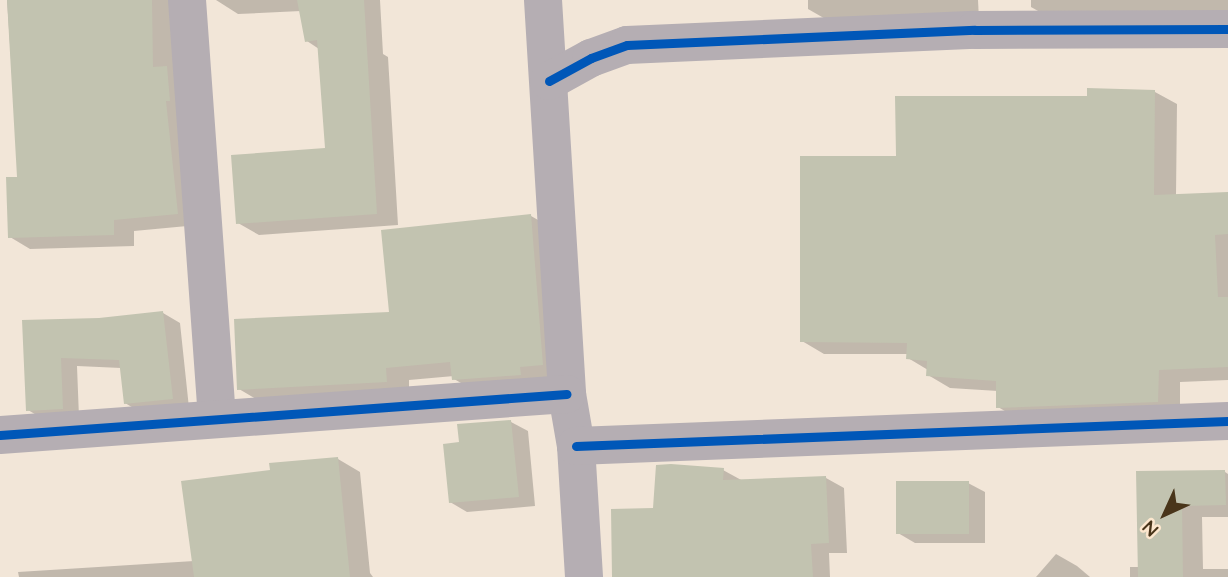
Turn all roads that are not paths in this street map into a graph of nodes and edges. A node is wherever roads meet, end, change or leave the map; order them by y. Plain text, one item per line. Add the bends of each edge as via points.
1 (187, 0) edge
2 (542, 0) edge
3 (975, 15) edge
4 (1228, 29) edge
5 (550, 81) junction
6 (567, 394) junction
7 (218, 418) junction
8 (1228, 421) edge
9 (0, 435) edge
10 (576, 446) junction
11 (584, 577) edge

1 - 7 street
2 - 5 street
3 - 4 street
3 - 5 street via 627,45
5 - 6 street
6 - 7 street
6 - 10 street
7 - 9 street
8 - 10 street
10 - 11 street

